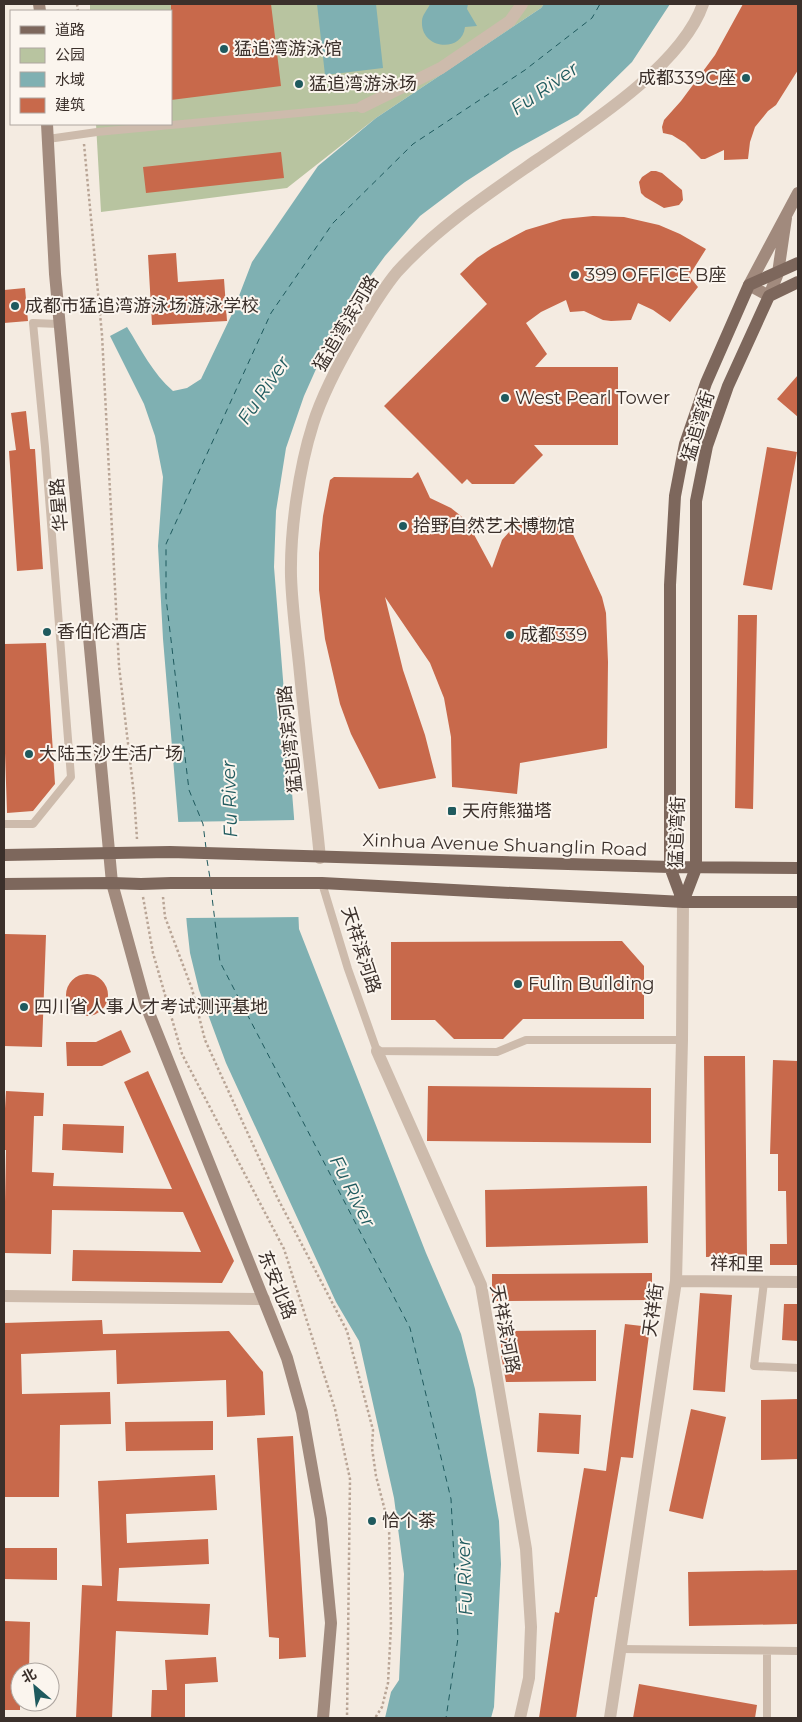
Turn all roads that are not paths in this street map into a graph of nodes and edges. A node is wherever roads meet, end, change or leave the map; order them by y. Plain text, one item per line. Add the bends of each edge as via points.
1 (522, 4) edge
2 (703, 4) edge
3 (362, 108) joint
4 (47, 125) edge
5 (48, 139) junction
6 (798, 193) edge
7 (786, 218) junction
8 (798, 263) edge
9 (778, 273) junction
10 (798, 282) edge
11 (749, 285) junction
12 (769, 296) junction
13 (59, 324) junction
14 (4, 824) edge
15 (109, 853) junction
16 (4, 855) edge
17 (320, 858) junction
18 (670, 868) junction
19 (696, 868) junction
20 (798, 868) edge
21 (112, 883) junction
22 (322, 883) junction
23 (4, 884) edge
24 (683, 902) junction
25 (798, 902) edge
26 (682, 1040) junction
27 (378, 1052) junction
28 (676, 1281) junction
29 (764, 1282) junction
30 (798, 1282) edge
31 (4, 1296) edge
32 (264, 1299) junction
33 (798, 1368) edge
34 (620, 1649) junction
35 (767, 1651) junction
36 (798, 1651) edge
37 (323, 1718) edge
38 (520, 1718) edge
39 (610, 1718) edge
40 (767, 1718) edge

1 - 3 street via 510,21 441,68
2 - 17 street, 猛追湾滨河路 via 700,14 673,54 625,97 469,208 433,237 396,274 343,354 329,384 313,424 302,471 293,528 291,577
3 - 5 lane
4 - 5 street, 华星路
5 - 13 street, 华星路
6 - 7 street, 猛追湾街
7 - 9 street, 猛追湾街
7 - 11 street, 猛追湾街
8 - 9 main road
9 - 11 main road
9 - 12 street, 猛追湾街
10 - 12 main road
11 - 12 street
11 - 18 main road, 猛追湾街 via 706,384 685,444 675,496 670,585
12 - 19 main road, 猛追湾街 via 728,386 707,446 696,501
13 - 14 lane via 33,322 71,777 33,824
13 - 15 street, 华星路
15 - 16 main road, Xinhua Avenue Shuanglin Road
15 - 17 main road, Xinhua Avenue Shuanglin Road
15 - 21 street, 华星路
17 - 18 main road, Xinhua Avenue Shuanglin Road
18 - 19 main road, Xinhua Avenue Shuanglin Road
18 - 24 main road, 猛追湾街
19 - 20 main road, Xinhua Avenue Shuanglin Road
19 - 24 main road, 猛追湾街
21 - 22 main road
21 - 23 main road
21 - 32 street, 东安北路 via 145,1003
22 - 24 main road
22 - 27 lane, 天祥滨河路
24 - 25 main road
24 - 26 street, 天祥街
26 - 27 lane via 526,1040 497,1052
26 - 28 street, 天祥街
27 - 38 street, 天祥滨河路 via 481,1285 526,1549 531,1627 529,1678
28 - 29 street, 祥和里
28 - 34 street, 天祥街
29 - 30 street, 祥和里
29 - 33 lane via 754,1366
31 - 32 street
32 - 37 street, 东安北路 via 287,1358 302,1412 321,1519 331,1623
34 - 35 lane
34 - 39 street, 天祥街
35 - 36 lane
35 - 40 lane

